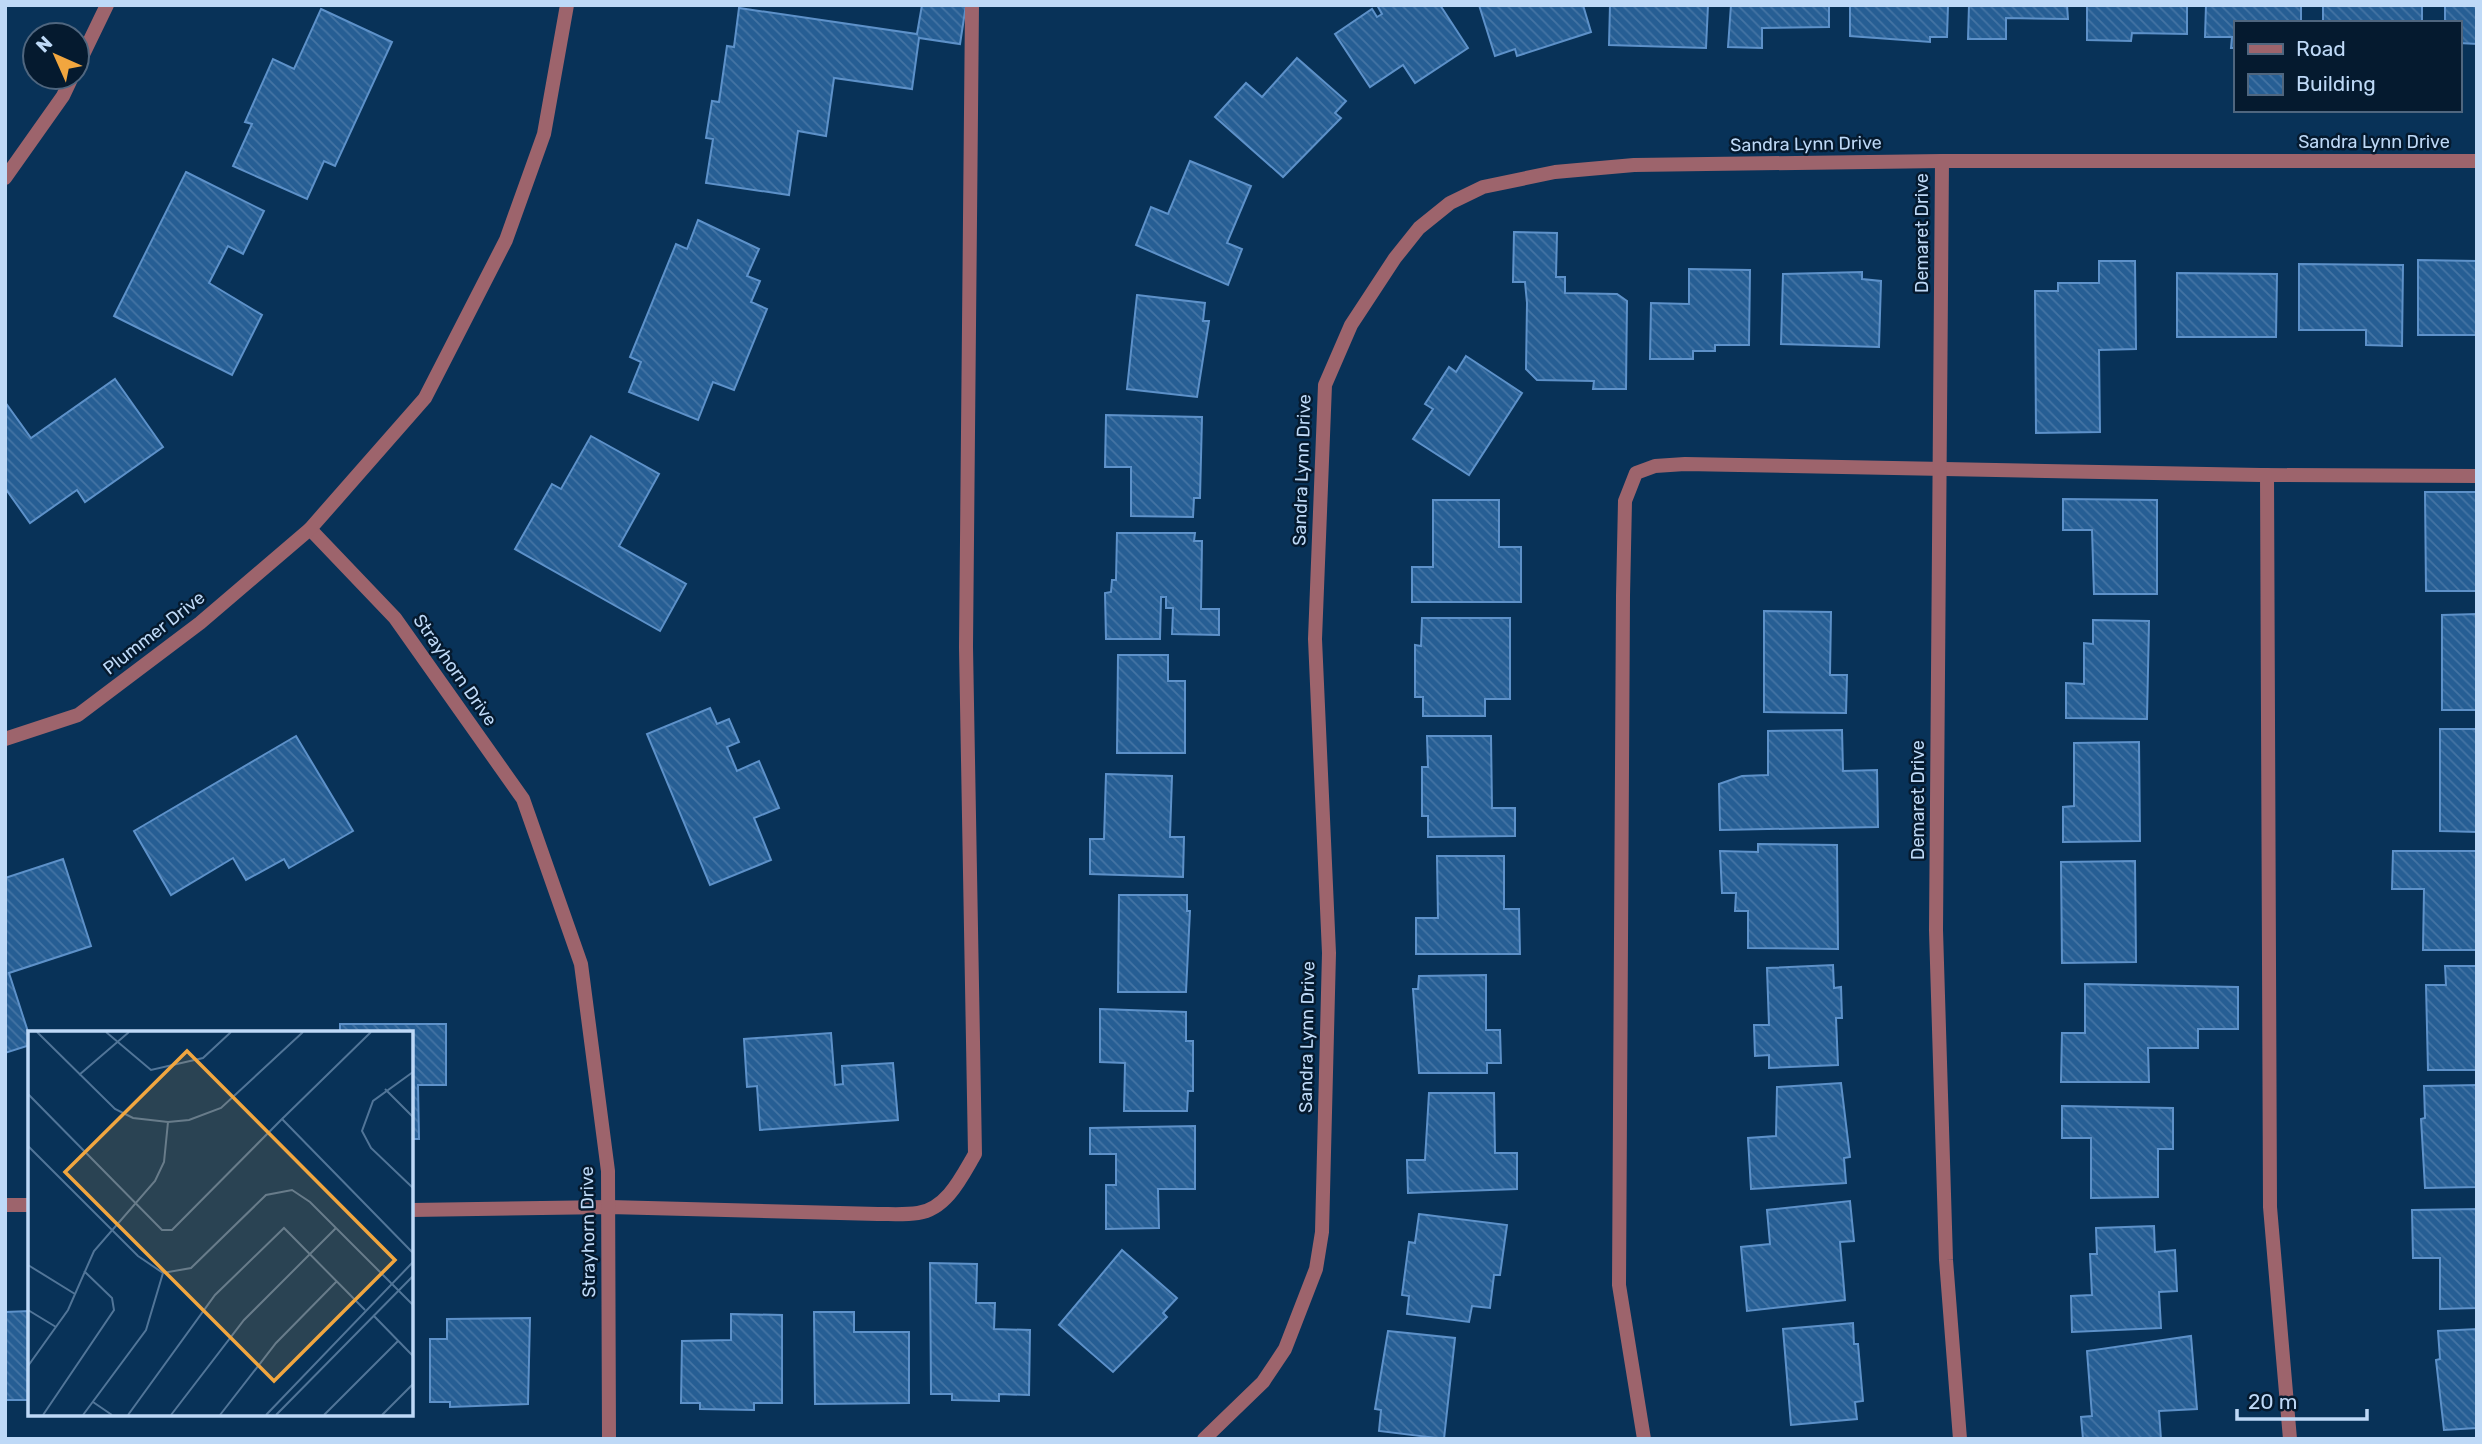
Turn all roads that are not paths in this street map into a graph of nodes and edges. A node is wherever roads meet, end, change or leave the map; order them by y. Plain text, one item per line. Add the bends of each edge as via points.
1 (107, 5) edge
2 (567, 5) edge
3 (972, 5) edge
4 (91, 38) edge
5 (65, 91) edge
6 (2477, 161) edge
7 (1942, 162) junction
8 (5, 178) edge
9 (1939, 468) junction
10 (2267, 475) junction
11 (2477, 476) edge
12 (310, 529) junction
13 (5, 739) edge
14 (5, 1205) edge
15 (28, 1205) edge
16 (609, 1207) junction
17 (413, 1210) edge
18 (609, 1439) edge
19 (1204, 1439) edge
20 (1644, 1439) edge
21 (1960, 1439) edge
22 (2290, 1439) edge

1 - 4 street
2 - 12 street via 544,134 506,240 425,398
3 - 16 street via 966,647 975,1154 939,1205 921,1213
5 - 8 street
6 - 7 street, Sandra Lynn Drive
7 - 9 street, Demaret Drive
7 - 19 street, Sandra Lynn Drive via 1634,165 1555,172 1483,187 1450,203 1419,228 1351,325 1325,385 1315,639 1329,953 1322,1232 1316,1269 1285,1349 1263,1382
9 - 10 street
9 - 20 street via 1655,466 1636,473 1625,501 1619,1285
9 - 21 street, Demaret Drive via 1936,930 1946,1260
10 - 11 street
10 - 22 street via 2270,1207
12 - 13 street, Plummer Drive via 200,624 78,715
12 - 16 street, Strayhorn Drive via 395,618 523,799 581,964
14 - 15 street
16 - 17 street
16 - 18 street, Strayhorn Drive

